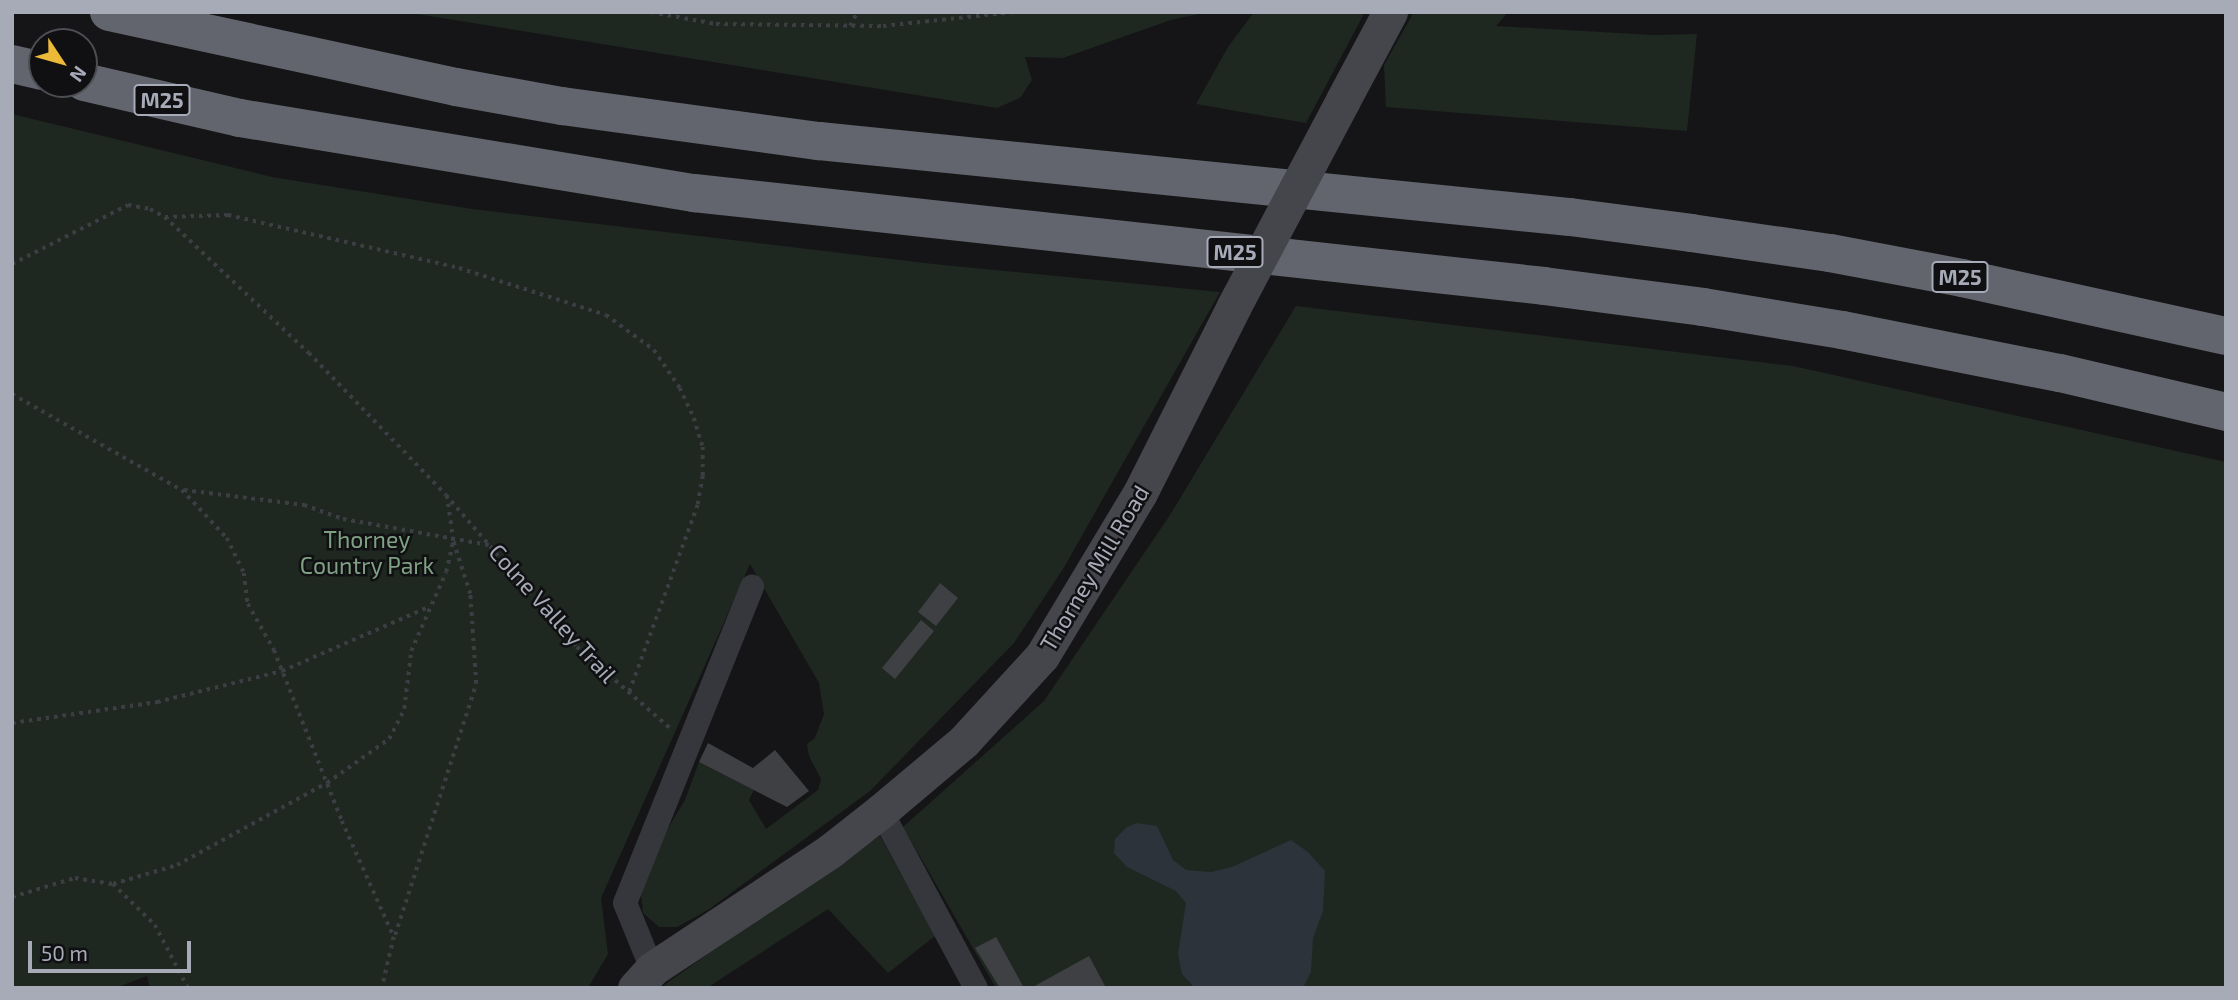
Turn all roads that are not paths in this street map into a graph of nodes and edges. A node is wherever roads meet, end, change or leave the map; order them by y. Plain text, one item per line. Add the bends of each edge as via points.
1 (109, 12) edge
2 (1390, 12) edge
3 (98, 85) edge
4 (2226, 336) edge
5 (2226, 412) edge
6 (752, 587) dead end
7 (883, 815) junction
8 (643, 978) edge
9 (976, 988) edge

1 - 4 highway, M25 via 456,86 627,116 819,141 1691,233 1962,278
2 - 7 street, Thorney Mill Road, bridge via 1140,493 1042,656 964,741
3 - 5 highway, M25 via 240,118 695,193 1716,309 2060,373
6 - 8 street via 625,903
7 - 8 street, Thorney Mill Road
7 - 9 street

